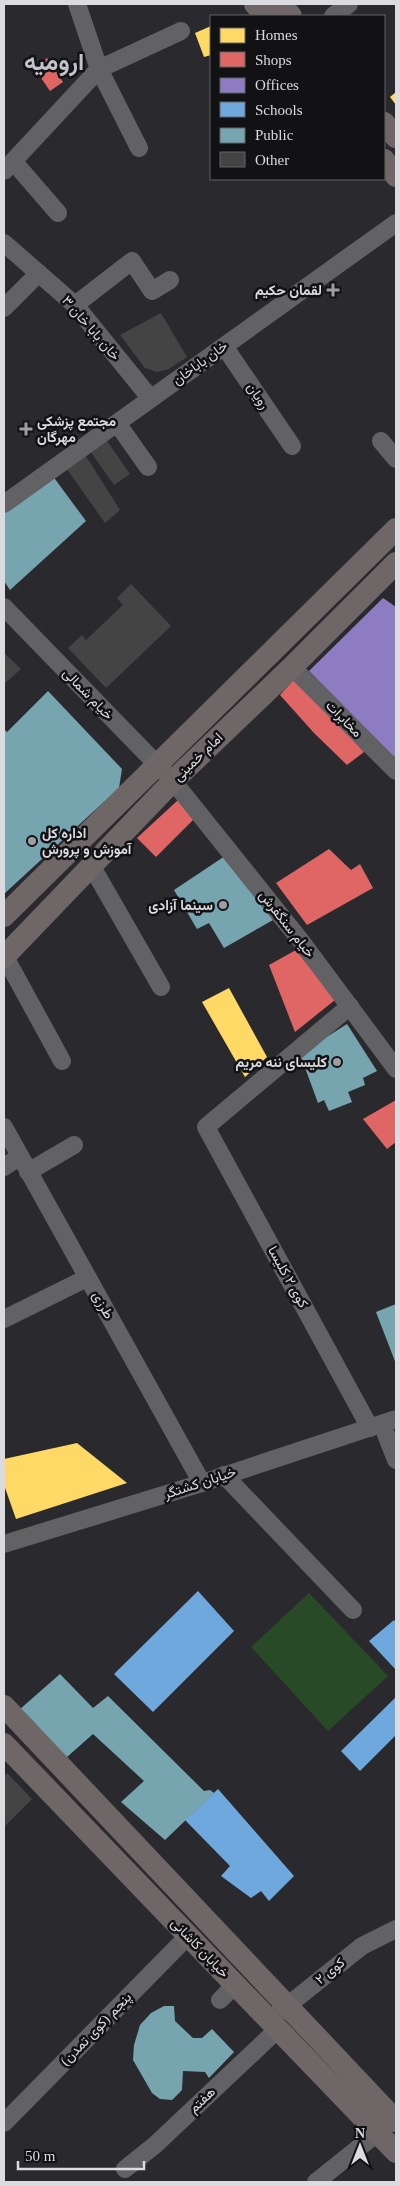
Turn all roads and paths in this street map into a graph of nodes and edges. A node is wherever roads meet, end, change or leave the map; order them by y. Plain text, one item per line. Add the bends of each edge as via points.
1 (76, 4) edge
2 (255, 4) edge
3 (281, 4) edge
4 (349, 4) edge
5 (264, 15) edge
6 (290, 15) edge
7 (334, 15) edge
8 (181, 32) dead end
9 (99, 69) junction
10 (385, 124) edge
11 (396, 137) edge
12 (139, 148) dead end
13 (385, 161) edge
14 (8, 166) edge
15 (396, 176) edge
16 (58, 213) dead end
17 (396, 223) edge
18 (4, 243) edge
19 (39, 273) junction
20 (170, 280) dead end
21 (75, 305) junction
22 (4, 308) edge
23 (224, 346) junction
24 (151, 399) junction
25 (117, 423) junction
26 (381, 441) dead end
27 (292, 446) dead end
28 (396, 459) edge
29 (148, 467) dead end
30 (4, 504) edge
31 (396, 529) edge
32 (396, 563) edge
33 (4, 608) edge
34 (292, 667) junction
35 (157, 764) junction
36 (396, 771) edge
37 (173, 781) junction
38 (91, 865) junction
39 (4, 916) edge
40 (4, 956) edge
41 (161, 987) dead end
42 (350, 1006) junction
43 (62, 1061) dead end
44 (396, 1069) edge
45 (4, 1128) edge
46 (74, 1146) dead end
47 (23, 1164) junction
48 (4, 1167) edge
49 (87, 1278) junction
50 (4, 1319) edge
51 (383, 1424) edge
52 (396, 1460) edge
53 (224, 1476) junction
54 (202, 1483) junction
55 (4, 1544) edge
56 (353, 1610) dead end
57 (4, 1706) edge
58 (4, 1744) edge
59 (396, 1929) edge
60 (188, 1936) junction
61 (287, 2006) junction
62 (273, 2024) junction
63 (4, 2123) edge
64 (390, 2124) edge
65 (396, 2152) edge
66 (125, 2169) dead end
67 (316, 2182) edge

1 - 9 street
2 - 5 main road
3 - 6 main road
4 - 7 street
8 - 9 street
9 - 12 street
9 - 14 street
10 - 11 main road
13 - 15 main road
14 - 16 street
17 - 23 street, خان باباخان
18 - 19 street, خان بابا خان ۳
19 - 21 street, خان بابا خان ۳
19 - 22 street
20 - 21 street via 152,291 132,261
21 - 24 street, خان بابا خان ۳
23 - 24 street, خان باباخان
23 - 27 street, رویان
24 - 25 street, خان باباخان
25 - 29 street
25 - 30 street, خان باباخان
26 - 28 street
31 - 35 main road, امام خمینی
32 - 34 main road, امام خمینی
33 - 35 street, خیام شمالی
34 - 36 street, مخابرات
34 - 37 main road, امام خمینی
35 - 37 street, خیام شمالی
35 - 39 main road, امام خمینی
37 - 38 main road, امام خمینی
37 - 42 street, خیام سنگفرش
38 - 40 main road, امام خمینی
38 - 41 street
40 - 43 street
42 - 44 street, خیام سنگفرش
42 - 51 street, کوی ۲ کلیسا via 206,1127
45 - 47 street, طرزی
46 - 47 street
47 - 48 street
47 - 49 street, طرزی
49 - 50 street
49 - 54 street, طرزی
51 - 52 street, کوی ۲ کلیسا
51 - 53 street, خیابان کشتگر
53 - 54 street, خیابان کشتگر
53 - 56 street
54 - 55 street, خیابان کشتگر
57 - 61 main road
58 - 60 main road, خیابان کاشانی
59 - 61 street, کوی ۲ via 362,1946
60 - 62 main road, خیابان کاشانی via 227,1992
60 - 63 street, پنجم (کوی تمدن)
61 - 62 street, کوی ۲
61 - 64 main road
62 - 64 main road, خیابان کاشانی
62 - 66 street, هفتم via 155,2146
64 - 65 main road, خیابان کاشانی
64 - 67 street

